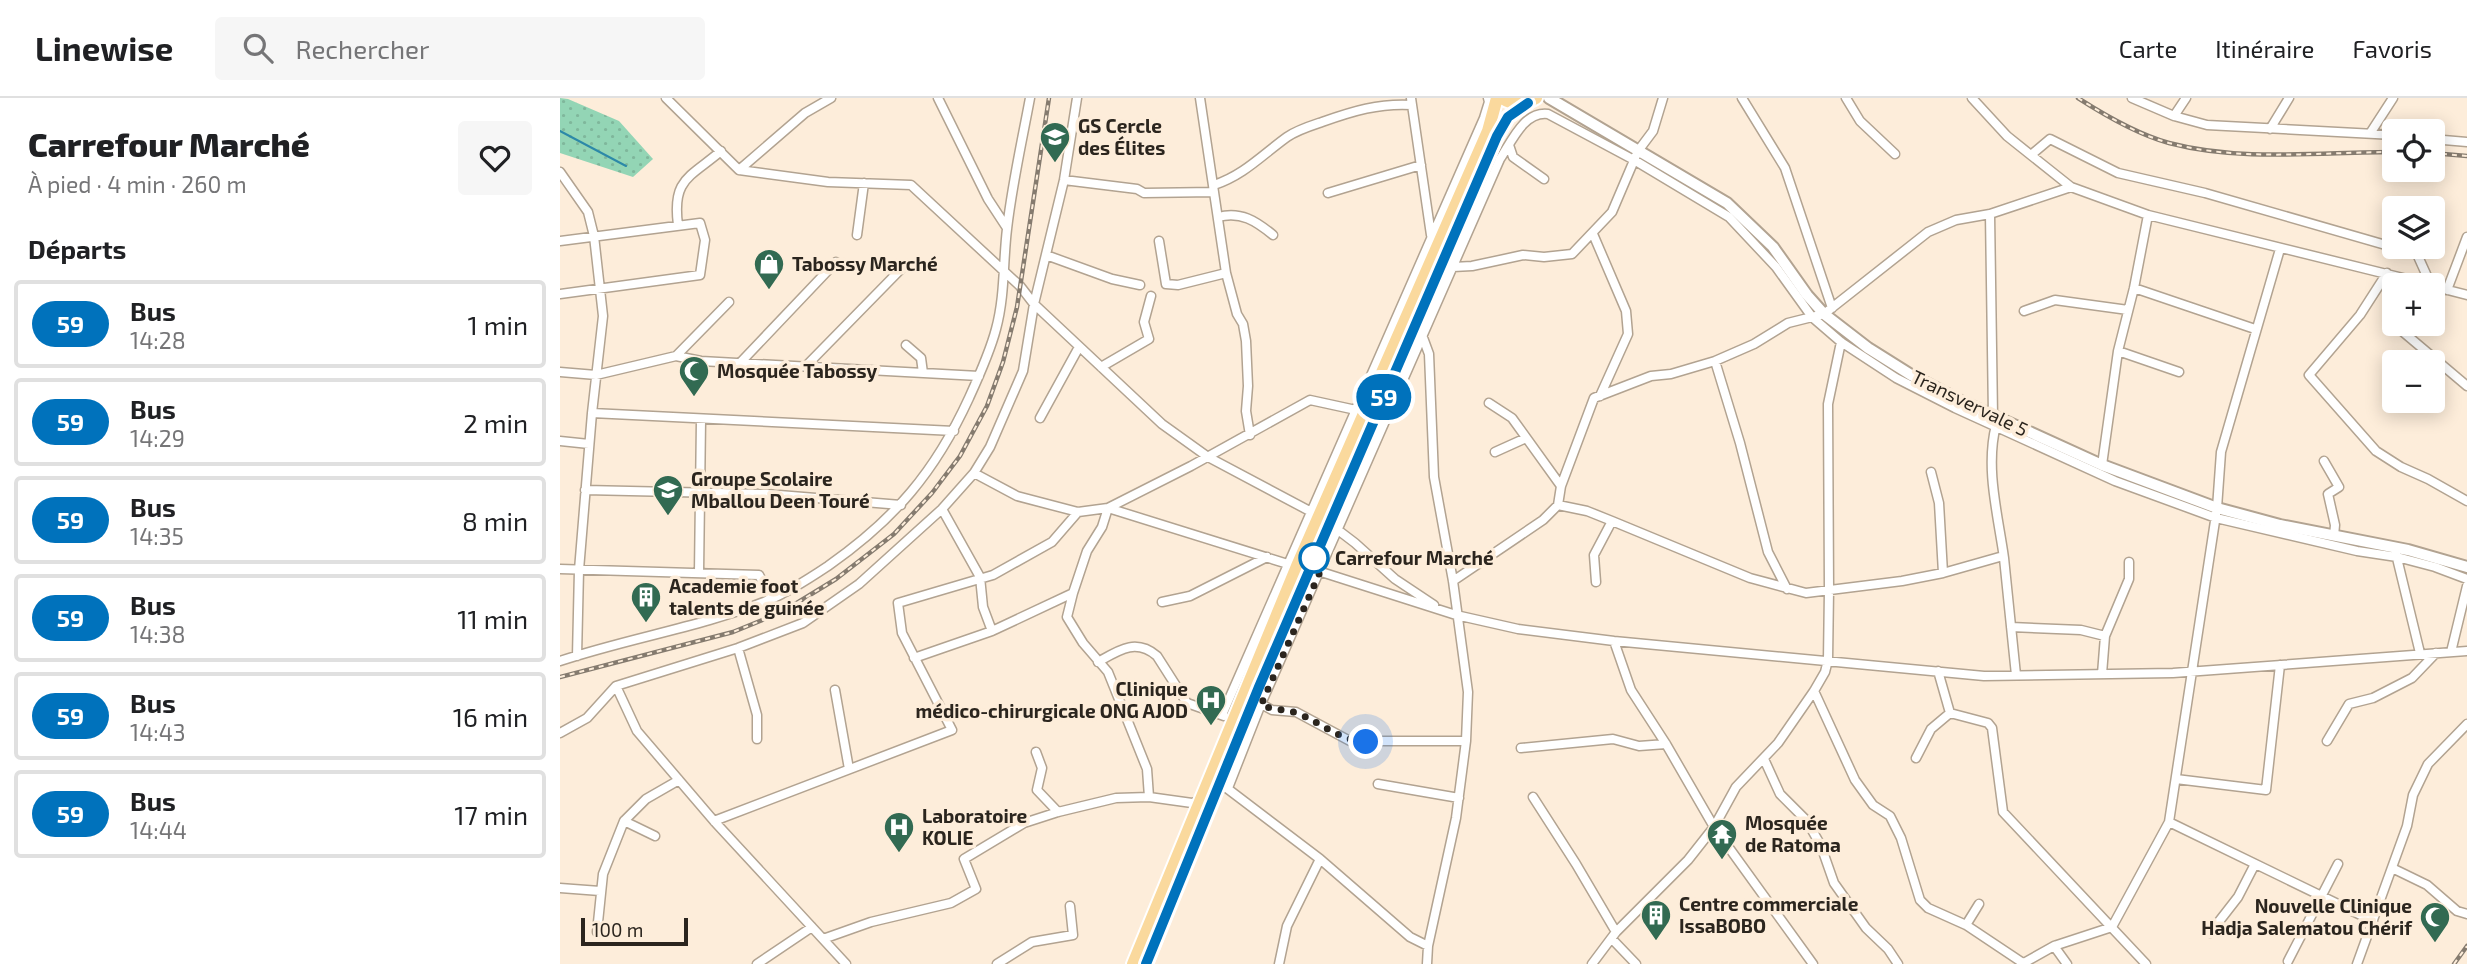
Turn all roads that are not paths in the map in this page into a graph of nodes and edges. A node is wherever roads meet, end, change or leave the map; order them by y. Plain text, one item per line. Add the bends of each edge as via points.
1 (666, 98) edge
2 (831, 98) edge
3 (938, 98) edge
4 (1030, 98) edge
5 (1077, 98) edge
6 (1200, 98) edge
7 (1488, 98) edge
8 (1500, 98) edge
9 (1549, 98) edge
10 (1663, 98) edge
11 (1742, 98) edge
12 (1846, 98) edge
13 (1972, 98) edge
14 (2132, 98) edge
15 (2186, 98) edge
16 (2289, 98) edge
17 (2393, 98) edge
18 (1532, 100) edge
19 (1412, 101) edge
20 (2174, 116) junction
21 (2270, 129) junction
22 (2371, 132) junction
23 (2382, 133) edge
24 (2445, 140) edge
25 (2467, 142) edge
26 (1509, 145) junction
27 (1476, 148) junction
28 (721, 151) junction
29 (1895, 154) dead end
30 (2031, 155) junction
31 (1636, 156) junction
32 (1421, 165) junction
33 (739, 170) junction
34 (560, 172) edge
35 (1544, 179) dead end
36 (1064, 180) junction
37 (864, 184) junction
38 (2071, 187) junction
39 (1214, 189) junction
40 (1328, 193) dead end
41 (1990, 214) junction
42 (2148, 215) junction
43 (1218, 217) junction
44 (1467, 221) junction
45 (678, 225) junction
46 (1007, 228) junction
47 (1593, 234) junction
48 (857, 235) dead end
49 (1273, 235) dead end
50 (594, 236) junction
51 (2467, 237) edge
52 (1431, 238) junction
53 (560, 241) edge
54 (1159, 241) dead end
55 (2280, 249) junction
56 (1046, 255) junction
57 (836, 262) dead end
58 (1453, 267) junction
59 (902, 268) dead end
60 (1227, 273) junction
61 (2387, 273) edge
62 (2426, 273) edge
63 (1005, 274) junction
64 (2382, 281) edge
65 (1140, 285) dead end
66 (2134, 288) junction
67 (600, 289) junction
68 (2447, 290) joint
69 (560, 294) edge
70 (2467, 295) edge
71 (1151, 296) dead end
72 (729, 302) dead end
73 (1034, 304) junction
74 (2128, 310) junction
75 (1828, 311) junction
76 (2024, 311) dead end
77 (1812, 317) junction
78 (2255, 329) junction
79 (1419, 333) junction
80 (2408, 336) edge
81 (1842, 342) junction
82 (906, 345) dead end
83 (1079, 347) junction
84 (2118, 351) junction
85 (676, 356) junction
86 (1715, 361) junction
87 (740, 363) junction
88 (806, 366) junction
89 (1101, 367) junction
90 (560, 372) edge
91 (2179, 372) dead end
92 (923, 373) junction
93 (596, 375) junction
94 (979, 376) junction
95 (2467, 386) edge
96 (1600, 396) junction
97 (1489, 403) dead end
98 (1356, 410) junction
99 (592, 413) junction
100 (1040, 418) dead end
101 (701, 420) junction
102 (1995, 421) junction
103 (954, 431) junction
104 (1250, 435) junction
105 (1526, 438) junction
106 (560, 441) edge
107 (589, 444) junction
108 (1494, 452) dead end
109 (1208, 457) junction
110 (2324, 461) dead end
111 (2102, 465) junction
112 (1931, 471) dead end
113 (974, 473) junction
114 (1561, 486) junction
115 (585, 490) junction
116 (699, 494) junction
117 (2467, 502) edge
118 (901, 505) junction
119 (1558, 505) junction
120 (1108, 508) junction
121 (942, 509) junction
122 (1078, 512) junction
123 (2216, 513) junction
124 (1612, 520) junction
125 (1324, 521) junction
126 (2333, 536) junction
127 (2396, 553) junction
128 (2003, 556) junction
129 (1267, 557) junction
130 (2129, 562) dead end
131 (2467, 567) edge
132 (1304, 568) junction
133 (560, 569) edge
134 (579, 570) junction
135 (699, 573) junction
136 (1943, 573) junction
137 (980, 578) junction
138 (2467, 579) edge
139 (1453, 581) junction
140 (1596, 582) dead end
141 (2467, 586) edge
142 (1787, 589) junction
143 (1829, 590) junction
144 (1073, 593) junction
145 (772, 599) junction
146 (1162, 601) dead end
147 (1439, 608) junction
148 (1456, 615) junction
149 (2011, 627) junction
150 (992, 631) junction
151 (2105, 636) junction
152 (1614, 641) junction
153 (738, 648) junction
154 (2467, 651) edge
155 (2451, 652) junction
156 (2420, 653) junction
157 (2436, 653) junction
158 (577, 656) junction
159 (914, 658) junction
160 (1828, 660) junction
161 (560, 661) edge
162 (1098, 662) junction
163 (2280, 665) junction
164 (1938, 671) junction
165 (2193, 672) junction
166 (2102, 674) junction
167 (2016, 676) junction
168 (616, 686) junction
169 (835, 690) dead end
170 (1814, 691) junction
171 (1261, 705) junction
172 (1950, 713) junction
173 (1228, 717) junction
174 (2467, 724) edge
175 (560, 733) edge
176 (757, 739) dead end
177 (1466, 741) junction
178 (2327, 741) dead end
179 (1666, 744) junction
180 (1521, 748) dead end
181 (1036, 752) dead end
182 (1916, 758) dead end
183 (1764, 759) junction
184 (849, 769) junction
185 (2176, 779) junction
186 (679, 780) junction
187 (1378, 784) dead end
188 (1223, 786) junction
189 (1149, 797) junction
190 (1533, 797) dead end
191 (1459, 798) junction
192 (1199, 801) junction
193 (1058, 812) junction
194 (624, 821) junction
195 (714, 821) junction
196 (2169, 822) junction
197 (1714, 827) junction
198 (655, 836) dead end
199 (1320, 859) junction
200 (2255, 864) junction
201 (2338, 864) dead end
202 (2392, 868) junction
203 (560, 888) edge
204 (600, 891) junction
205 (2321, 895) junction
206 (1979, 904) dead end
207 (1070, 906) dead end
208 (2467, 914) edge
209 (2373, 921) junction
210 (1966, 925) junction
211 (812, 927) junction
212 (2112, 927) junction
213 (597, 932) dead end
214 (2210, 933) dead end
215 (1614, 936) junction
216 (823, 939) junction
217 (1428, 946) junction
218 (2054, 946) junction
219 (2288, 961) dead end
220 (2023, 963) edge
221 (757, 964) edge
222 (846, 964) edge
223 (997, 964) edge
224 (1133, 964) edge
225 (1146, 964) edge
226 (1279, 964) edge
227 (1427, 964) edge
228 (1592, 964) edge
229 (1636, 964) edge
230 (1813, 964) edge
231 (1898, 964) edge
232 (2067, 964) edge
233 (2146, 964) edge
234 (2357, 964) edge

1 - 28 street
2 - 33 street via 805,113
3 - 46 street
4 - 46 street
5 - 36 street
6 - 39 street
7 - 27 street
8 - 18 main road via 1512,103
8 - 27 main road
9 - 31 main road, Transvervale 5
10 - 31 street via 1653,131
11 - 75 street via 1785,168
12 - 29 street via 1860,121
13 - 30 street
14 - 20 street
15 - 20 street
16 - 21 street
17 - 22 street
18 - 44 main road via 1508,117 1497,136
19 - 32 street
19 - 39 street via 1360,109 1296,131 1247,170
20 - 21 street via 2207,125
21 - 22 street
22 - 23 street
24 - 25 street
26 - 31 street via 1529,117 1538,113
26 - 35 street via 1524,168
26 - 44 street
27 - 52 street
27 - 125 main road
28 - 33 street
28 - 45 street via 681,184 675,204
30 - 38 street
30 - 62 street via 2050,139 2118,173 2417,254
31 - 47 street via 1612,212
31 - 75 main road, Transvervale 5 via 1727,203 1773,247 1807,295
31 - 77 street via 1729,217 1776,267
32 - 40 street
32 - 52 street
33 - 37 street
34 - 50 street via 588,212
36 - 39 street via 1144,193
36 - 56 street
37 - 48 street
37 - 63 street via 911,185
38 - 41 street
38 - 42 street
39 - 43 street
41 - 75 street via 1956,220 1928,232
41 - 102 street
42 - 55 street
42 - 66 street
43 - 49 street via 1243,216
43 - 60 street
44 - 58 street
44 - 79 main road
45 - 50 street
45 - 67 street via 700,223 705,240 700,275
46 - 63 street
47 - 58 street via 1573,254 1522,255
47 - 96 street via 1626,311 1628,334
50 - 53 street
50 - 67 street
51 - 68 street
52 - 98 street
54 - 60 street via 1166,284
55 - 61 street
55 - 78 street
56 - 65 street
56 - 73 street
57 - 87 street
58 - 79 street
59 - 88 street
60 - 104 street via 1246,341
63 - 73 street
63 - 94 street via 996,329
64 - 117 street via 2360,315 2309,375 2376,451
66 - 74 street
66 - 78 street
67 - 69 street
67 - 93 street via 603,316
68 - 70 street
71 - 89 street via 1144,322 1149,339
72 - 85 street
73 - 83 street
73 - 113 street via 1023,371
74 - 76 street via 2055,300
74 - 84 street
75 - 77 street
75 - 102 main road, Transvervale 5 via 1868,348
77 - 81 street
77 - 86 street via 1788,323
78 - 123 street via 2221,452
79 - 125 main road
79 - 139 street via 1429,354 1434,477
80 - 95 street
81 - 102 street via 1896,378
81 - 143 street via 1828,404
82 - 92 street via 921,358
83 - 89 street
83 - 100 street
84 - 91 street
84 - 111 street
85 - 87 street
85 - 93 street
86 - 96 street via 1651,376
86 - 142 street via 1768,552
87 - 88 street
88 - 92 street
89 - 109 street via 1163,424
90 - 93 street
92 - 94 street
93 - 99 street
94 - 103 street
96 - 114 street via 1594,398
97 - 105 street via 1512,418
98 - 104 street via 1310,400
98 - 125 street
99 - 101 street
99 - 107 street
101 - 103 street
101 - 116 street
102 - 111 main road, Transvervale 5
102 - 123 street via 2115,481
102 - 128 street via 1992,458
103 - 118 street
104 - 109 street
105 - 108 street
105 - 114 street
106 - 107 street
107 - 115 street
109 - 120 street
109 - 125 street
110 - 126 street via 2339,487 2328,494
111 - 123 main road, Transvervale 5
112 - 136 street via 1939,503
113 - 121 street
113 - 122 street via 1017,496
114 - 119 street
115 - 116 street
115 - 134 street
116 - 118 street via 767,494
116 - 135 street
118 - 145 street via 853,548
119 - 124 street
119 - 139 street
120 - 122 street
120 - 129 street
120 - 144 street
121 - 137 street
121 - 153 street via 859,584 803,623
122 - 137 street via 1052,542
123 - 126 main road, Transvervale 5
123 - 127 street via 2357,551
123 - 165 street
124 - 140 street via 1594,555
124 - 142 street
125 - 132 main road
125 - 132 street
125 - 147 street
126 - 127 main road, Transvervale 5
127 - 131 main road, Transvervale 5
127 - 138 street
127 - 156 street
128 - 136 street
128 - 149 street
129 - 132 street
129 - 146 street via 1191,596
130 - 151 street via 2129,579
132 - 147 street
132 - 171 street
132 - 173 main road
132 - 188 main road
133 - 134 street
134 - 135 street
134 - 158 street
135 - 145 street via 759,575
136 - 143 street
137 - 150 street
137 - 159 street via 898,603 902,633
139 - 148 street
141 - 155 street
142 - 143 street via 1806,593
143 - 160 street
144 - 150 street
144 - 162 street via 1067,617
145 - 158 street via 716,620
147 - 148 street
148 - 152 street via 1518,629
148 - 177 street via 1468,692
149 - 151 street via 2081,630
149 - 167 street
150 - 159 street
151 - 166 street
152 - 160 street
152 - 179 street via 1632,690
153 - 168 street
153 - 176 street via 757,715
154 - 155 street
155 - 157 street
156 - 157 street
156 - 163 street
157 - 178 street via 2412,678 2373,698 2349,704
158 - 161 street
159 - 184 street via 951,730
160 - 164 street
160 - 170 street
162 - 173 street via 1126,646 1151,651 1187,703
162 - 189 street via 1108,673 1147,769
163 - 165 street
163 - 185 street via 2266,790
164 - 167 street
164 - 172 street
165 - 166 street
165 - 185 street
166 - 167 street
168 - 175 street via 587,718
168 - 186 street via 637,731
169 - 184 street
170 - 183 street
170 - 210 street via 1855,780 1873,806 1890,816 1920,900
171 - 177 street via 1296,712 1350,741
171 - 188 street
172 - 182 street via 1931,729
172 - 212 street via 1992,728 2003,812
173 - 192 main road
174 - 202 street via 2428,764 2413,795
177 - 191 street
179 - 180 street via 1639,746 1614,740
179 - 197 street
181 - 193 street via 1042,768 1038,792
183 - 197 street via 1736,787
183 - 231 street via 1780,794 1812,829 1834,883
184 - 195 street
185 - 196 street
186 - 194 street via 646,799
186 - 195 street
187 - 191 street
188 - 199 street
188 - 225 main road
189 - 192 street
189 - 193 street via 1116,798
190 - 215 street
191 - 217 street
192 - 224 main road
193 - 216 street via 1024,823 964,859 976,889 951,903
194 - 198 street
194 - 204 street
195 - 211 street
196 - 200 street
196 - 212 street
197 - 215 street
197 - 230 street
199 - 217 street via 1410,937
199 - 226 street via 1287,926
200 - 205 street
200 - 214 street via 2238,897
201 - 205 street
202 - 208 street via 2427,885
202 - 209 street
203 - 204 street
204 - 213 street
205 - 209 street
205 - 219 street
206 - 210 street
207 - 223 street via 1073,934 1032,942
209 - 234 street
210 - 220 street
211 - 216 street
211 - 221 street
212 - 218 street
212 - 233 street
215 - 228 street
215 - 229 street
216 - 222 street
217 - 227 street
218 - 220 street
218 - 232 street

